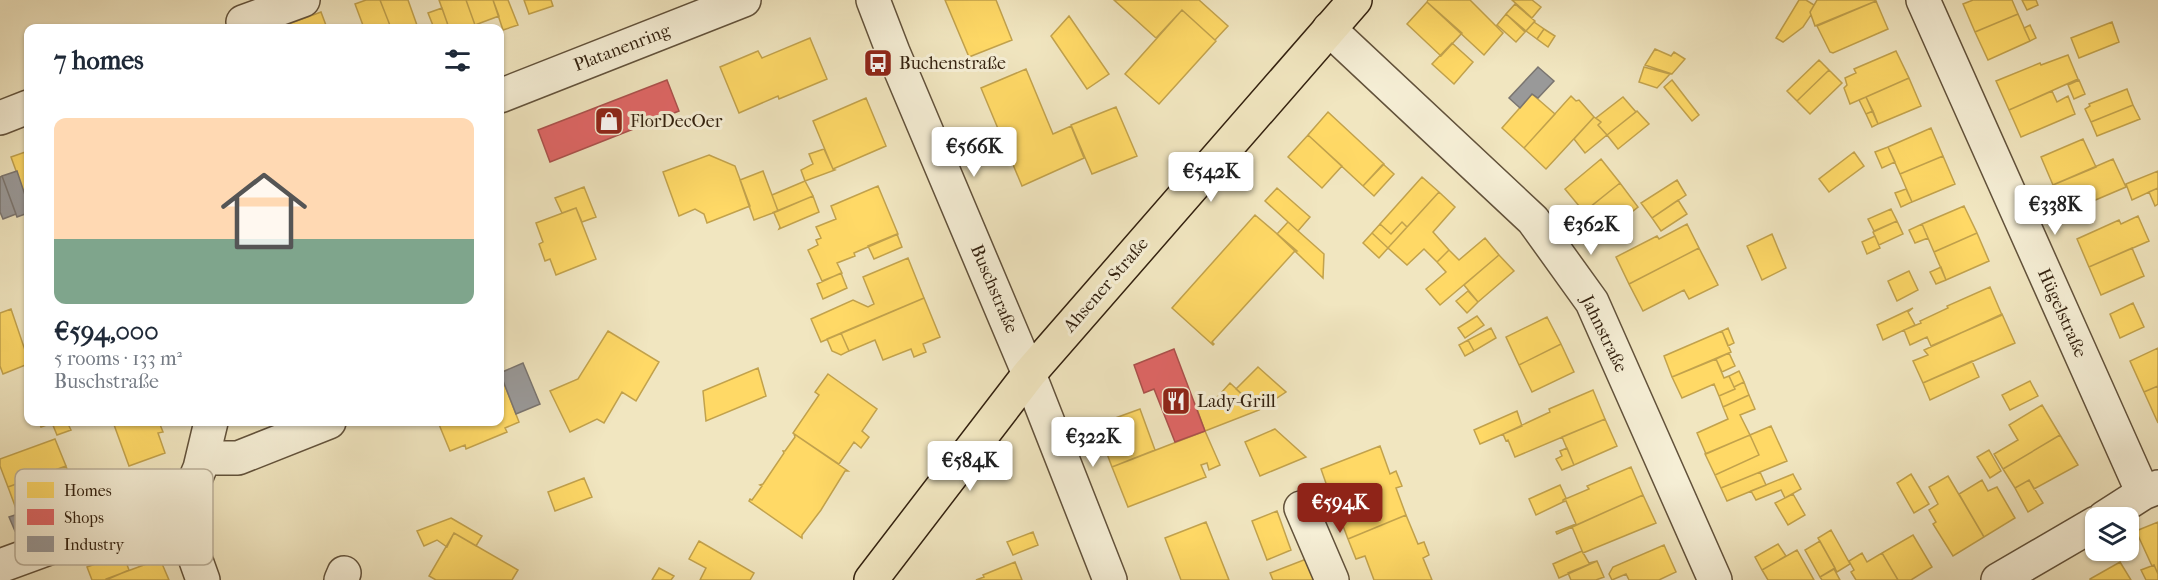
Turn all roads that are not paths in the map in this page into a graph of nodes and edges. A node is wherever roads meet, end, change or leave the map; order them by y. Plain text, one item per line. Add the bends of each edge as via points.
1 (303, 0) edge
2 (744, 0) edge
3 (873, 0) edge
4 (1355, 0) edge
5 (1923, 0) edge
6 (244, 17) edge
7 (1329, 29) junction
8 (504, 94) edge
9 (24, 109) edge
10 (0, 118) edge
11 (1029, 374) junction
12 (210, 426) edge
13 (319, 426) edge
14 (203, 458) junction
15 (199, 469) edge
16 (2151, 490) edge
17 (2122, 507) edge
18 (1301, 508) dead end
19 (2085, 529) edge
20 (15, 561) edge
21 (198, 565) edge
22 (0, 566) edge
23 (203, 580) edge
24 (871, 580) edge
25 (1110, 580) edge
26 (1332, 580) edge
27 (1715, 580) edge
28 (1998, 580) edge

1 - 6 street
2 - 8 street, Platanenring
3 - 11 street, Buschstraße
4 - 7 main road, Ahsener Straße
5 - 16 street, Hügelstraße
7 - 11 main road, Ahsener Straße
7 - 27 street, Jahnstraße via 1533,220 1592,302
9 - 10 street
11 - 24 main road, Ahsener Straße
11 - 25 street, Buschstraße
12 - 14 street
13 - 14 street via 238,458
14 - 15 street
16 - 17 street
18 - 26 street
19 - 28 street
20 - 22 street
21 - 23 street

